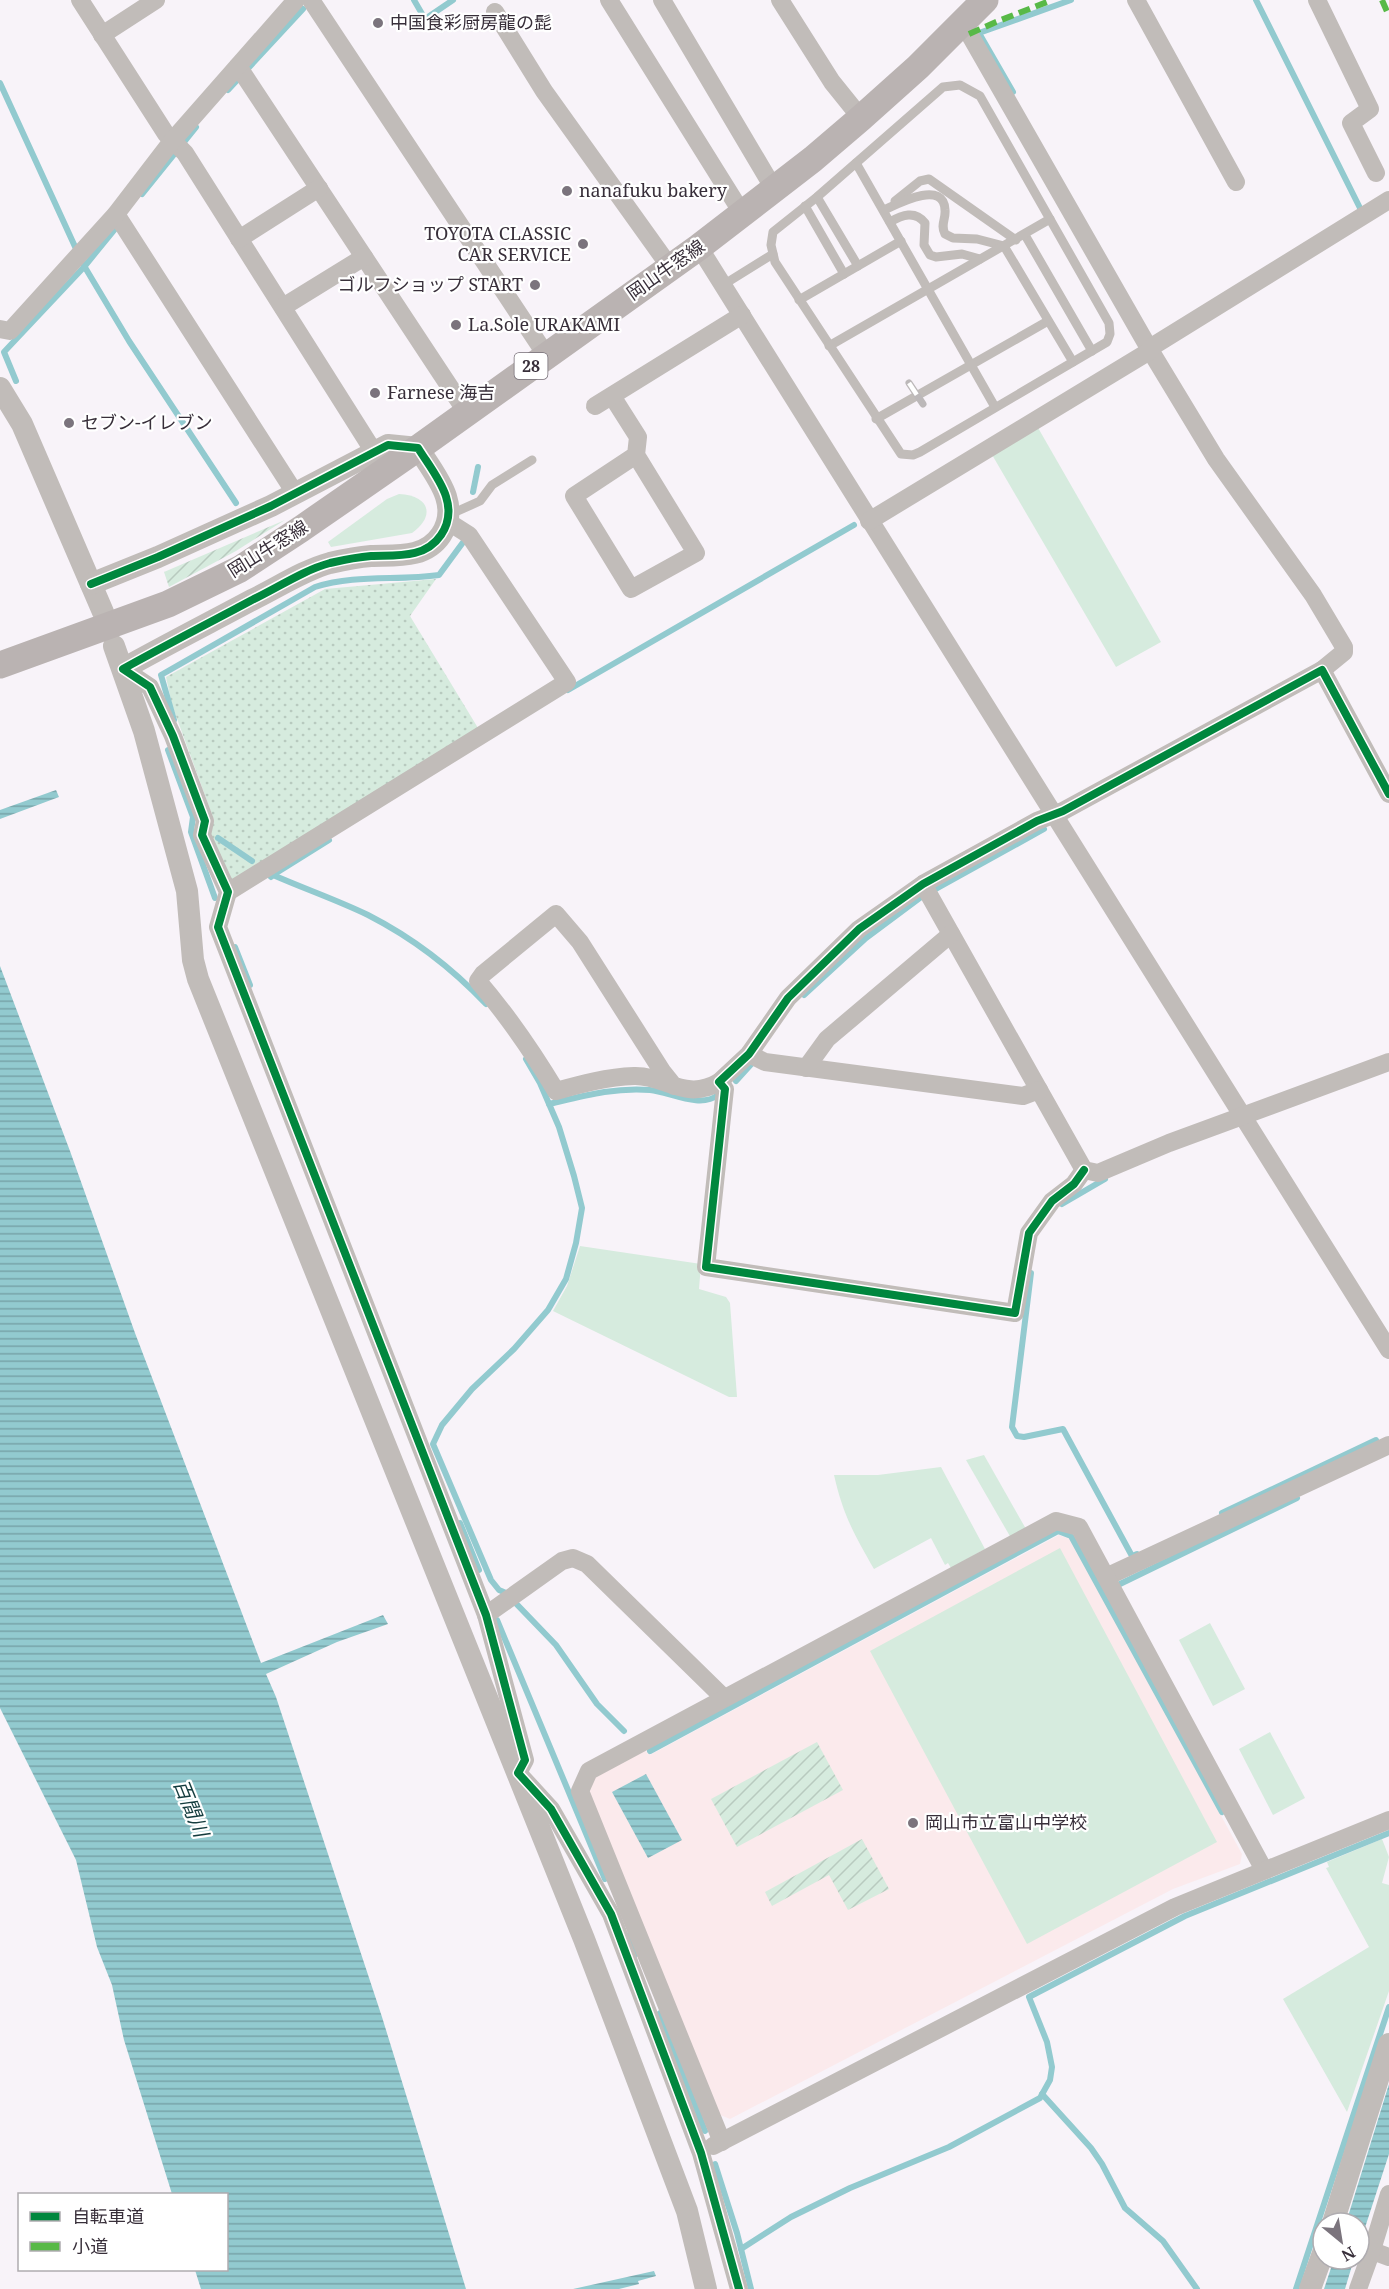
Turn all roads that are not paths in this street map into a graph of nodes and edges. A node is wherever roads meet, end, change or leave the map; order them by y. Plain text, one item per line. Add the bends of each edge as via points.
1 (80, 0) edge
2 (156, 0) edge
3 (609, 0) edge
4 (662, 0) edge
5 (780, 0) edge
6 (985, 0) edge
7 (1136, 0) edge
8 (1317, 0) edge
9 (309, 1) edge
10 (495, 12) dead end
11 (963, 23) junction
12 (102, 35) junction
13 (242, 71) junction
14 (861, 118) junction
15 (178, 146) junction
16 (856, 163) junction
17 (1376, 173) dead end
18 (1236, 182) dead end
19 (319, 188) junction
20 (774, 189) junction
21 (817, 197) junction
22 (1389, 200) edge
23 (805, 206) junction
24 (884, 210) junction
25 (742, 213) junction
26 (1050, 219) junction
27 (120, 220) junction
28 (890, 222) junction
29 (1025, 235) junction
30 (239, 238) junction
31 (1016, 240) junction
32 (902, 241) junction
33 (1004, 246) junction
34 (699, 247) junction
35 (773, 254) junction
36 (364, 257) junction
37 (980, 259) junction
38 (858, 266) junction
39 (670, 267) junction
40 (844, 274) junction
41 (723, 285) junction
42 (927, 289) junction
43 (799, 300) junction
44 (283, 307) junction
45 (742, 315) junction
46 (1048, 321) junction
47 (0, 329) edge
48 (1150, 345) junction
49 (830, 346) junction
50 (1092, 351) junction
51 (546, 355) junction
52 (1074, 362) junction
53 (971, 363) junction
54 (0, 388) edge
55 (612, 396) junction
56 (595, 406) dead end
57 (995, 407) junction
58 (467, 413) junction
59 (876, 418) junction
60 (418, 448) junction
61 (374, 452) junction
62 (636, 455) junction
63 (532, 460) dead end
64 (295, 493) junction
65 (448, 518) junction
66 (869, 521) junction
67 (91, 584) junction
68 (103, 612) dead end
69 (114, 646) dead end
70 (0, 665) edge
71 (123, 669) junction
72 (1322, 670) junction
73 (1389, 794) edge
74 (1053, 813) junction
75 (923, 884) junction
76 (228, 892) junction
77 (951, 934) junction
78 (754, 1057) junction
79 (1389, 1062) edge
80 (806, 1068) junction
81 (719, 1082) junction
82 (674, 1086) junction
83 (1039, 1090) junction
84 (1243, 1115) junction
85 (1084, 1170) junction
86 (1389, 1350) edge
87 (1389, 1444) edge
88 (1106, 1577) junction
89 (486, 1615) junction
90 (724, 1698) junction
91 (518, 1773) junction
92 (1389, 1820) edge
93 (1264, 1870) junction
94 (619, 1910) junction
95 (1389, 2044) edge
96 (722, 2142) junction
97 (701, 2153) junction
98 (1389, 2194) edge
99 (1337, 2211) edge
100 (1371, 2250) edge
101 (1316, 2271) edge
102 (1364, 2271) edge
103 (706, 2289) edge
104 (739, 2289) edge
105 (1310, 2289) edge
106 (1358, 2289) edge

1 - 12 street
2 - 12 street
3 - 25 street
4 - 20 street
5 - 14 street via 832,82
6 - 11 main road, 岡山牛窓線 / 28
7 - 18 street
8 - 17 street via 1370,109 1350,123
9 - 13 street
9 - 51 street
10 - 39 street via 544,91
11 - 14 main road, 岡山牛窓線 / 28
11 - 48 street
12 - 15 street via 166,134
13 - 15 street
13 - 19 street
14 - 20 main road, 岡山牛窓線 / 28
15 - 27 street
15 - 30 street
16 - 21 lane
16 - 24 lane
16 - 26 lane via 943,87 960,85 980,96
19 - 30 street
19 - 36 street
20 - 25 main road, 岡山牛窓線 / 28
21 - 23 lane
21 - 38 lane
22 - 48 street
23 - 35 lane via 773,232
23 - 40 lane
24 - 28 lane
24 - 31 lane via 929,179
24 - 33 lane via 914,197 933,195 945,206 945,234
25 - 34 main road, 岡山牛窓線 / 28
26 - 29 lane
26 - 50 lane via 1109,323 1107,342
27 - 47 street via 10,331
27 - 64 street
28 - 32 lane
28 - 37 lane via 901,216 918,216 925,223 924,245 930,255 962,254
29 - 31 lane
29 - 50 lane
30 - 44 street
31 - 33 lane
32 - 38 lane
32 - 42 lane
33 - 37 lane
33 - 46 lane
34 - 39 main road, 岡山牛窓線 / 28
34 - 41 street
35 - 41 lane
35 - 43 lane
36 - 44 street
36 - 58 street
37 - 42 lane
38 - 40 lane
39 - 51 main road, 岡山牛窓線 / 28
40 - 43 lane
41 - 45 street
42 - 49 lane
42 - 53 lane
43 - 49 lane
44 - 61 street
45 - 55 street
45 - 66 street
46 - 52 lane
46 - 53 lane
48 - 66 street
48 - 72 street via 1216,459 1313,595 1344,647 1344,652
49 - 59 lane
50 - 52 lane
51 - 58 main road, 岡山牛窓線 / 28
52 - 57 lane
53 - 57 lane
53 - 59 lane
54 - 67 street via 22,424
55 - 56 street
55 - 62 street via 638,437
57 - 59 lane via 913,455 896,450
58 - 60 main road, 岡山牛窓線 / 28
60 - 61 street via 388,445
60 - 65 street via 447,498
60 - 70 main road, 岡山牛窓線 / 28 via 240,568 168,604
61 - 64 street
62 - 62 street via 574,496 631,588 696,552
63 - 65 lane via 492,485 480,501
64 - 67 street
65 - 71 street via 440,537 427,549 403,556 368,556 328,564
65 - 76 street via 470,535 567,682
66 - 74 street
67 - 68 street
69 - 71 street
71 - 76 street via 150,687 173,736 205,821 202,835
71 - 91 street via 144,731 187,891 198,979
72 - 73 street
72 - 74 street
74 - 75 street
74 - 84 street
75 - 77 street
75 - 78 street via 859,929 788,998
76 - 89 street via 218,927
77 - 80 street via 827,1039
77 - 83 street
78 - 80 street
78 - 81 street
79 - 84 street
80 - 83 street via 1023,1096
81 - 82 street via 697,1090
81 - 85 street via 725,1089 706,1266 1015,1313 1029,1233 1052,1202
82 - 82 street via 636,1076 596,1080 556,1091 528,1044 478,981 556,914 580,942
83 - 85 street
84 - 85 street via 1098,1173
84 - 86 street
87 - 88 street
88 - 90 street via 1078,1527 1056,1521
88 - 93 street
89 - 90 street via 562,1561 573,1558 587,1564
89 - 91 street via 525,1760
90 - 94 street via 589,1771 580,1791
91 - 94 street via 550,1809
91 - 103 street via 687,2211
92 - 93 street
93 - 96 street via 1175,1907
94 - 96 street
94 - 97 street
95 - 99 street
96 - 97 street
97 - 104 street
98 - 100 street
101 - 105 street
102 - 106 street

